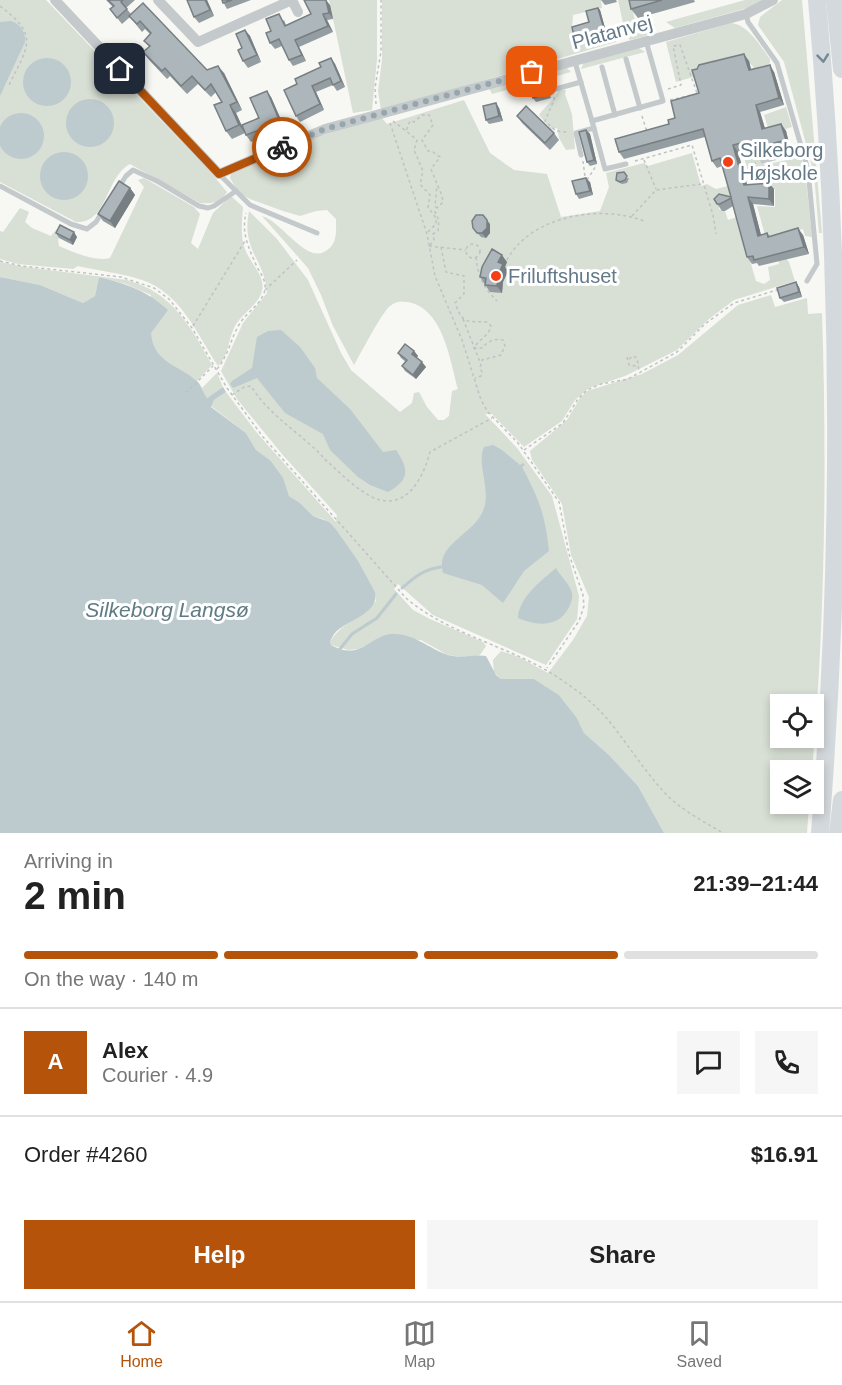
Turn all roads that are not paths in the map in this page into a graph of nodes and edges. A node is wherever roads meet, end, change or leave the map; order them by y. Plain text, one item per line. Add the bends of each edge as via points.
1 (55, 0) edge
2 (159, 0) edge
3 (773, 0) edge
4 (817, 0) edge
5 (835, 0) edge
6 (298, 12) dead end
7 (746, 14) junction
8 (646, 41) junction
9 (626, 59) dead end
10 (574, 60) junction
11 (602, 67) dead end
12 (842, 69) edge
13 (581, 82) junction
14 (552, 90) road end
15 (640, 108) junction
16 (615, 115) junction
17 (593, 124) junction
18 (803, 150) junction
19 (581, 155) edge
20 (763, 161) road end
21 (626, 164) road end
22 (219, 174) junction
23 (0, 186) edge
24 (236, 191) junction
25 (113, 195) edge
26 (107, 205) edge
27 (317, 233) dead end
28 (807, 281) dead end
29 (833, 797) edge
30 (820, 833) edge
31 (838, 833) edge

1 - 22 street
2 - 6 street via 198,42 292,0
3 - 7 street, Platanvej
4 -> 29 highway via 834,195 841,396
5 - 12 highway
7 - 8 street, Platanvej
7 - 18 lane via 777,63
8 - 10 street, Platanvej
8 - 15 lane via 663,101
9 - 15 lane
10 - 13 lane
10 - 22 street, Platanvej via 325,129
11 - 16 lane
13 - 14 lane
13 - 17 lane
15 - 16 lane
16 - 17 lane
17 - 19 lane via 576,133
17 - 21 lane via 605,169
18 - 20 lane
18 - 28 lane via 817,264
22 - 24 lane
23 - 26 lane via 87,229
24 - 25 lane via 208,208 133,170
24 - 27 lane via 250,205
29 - 30 highway
29 - 31 highway

